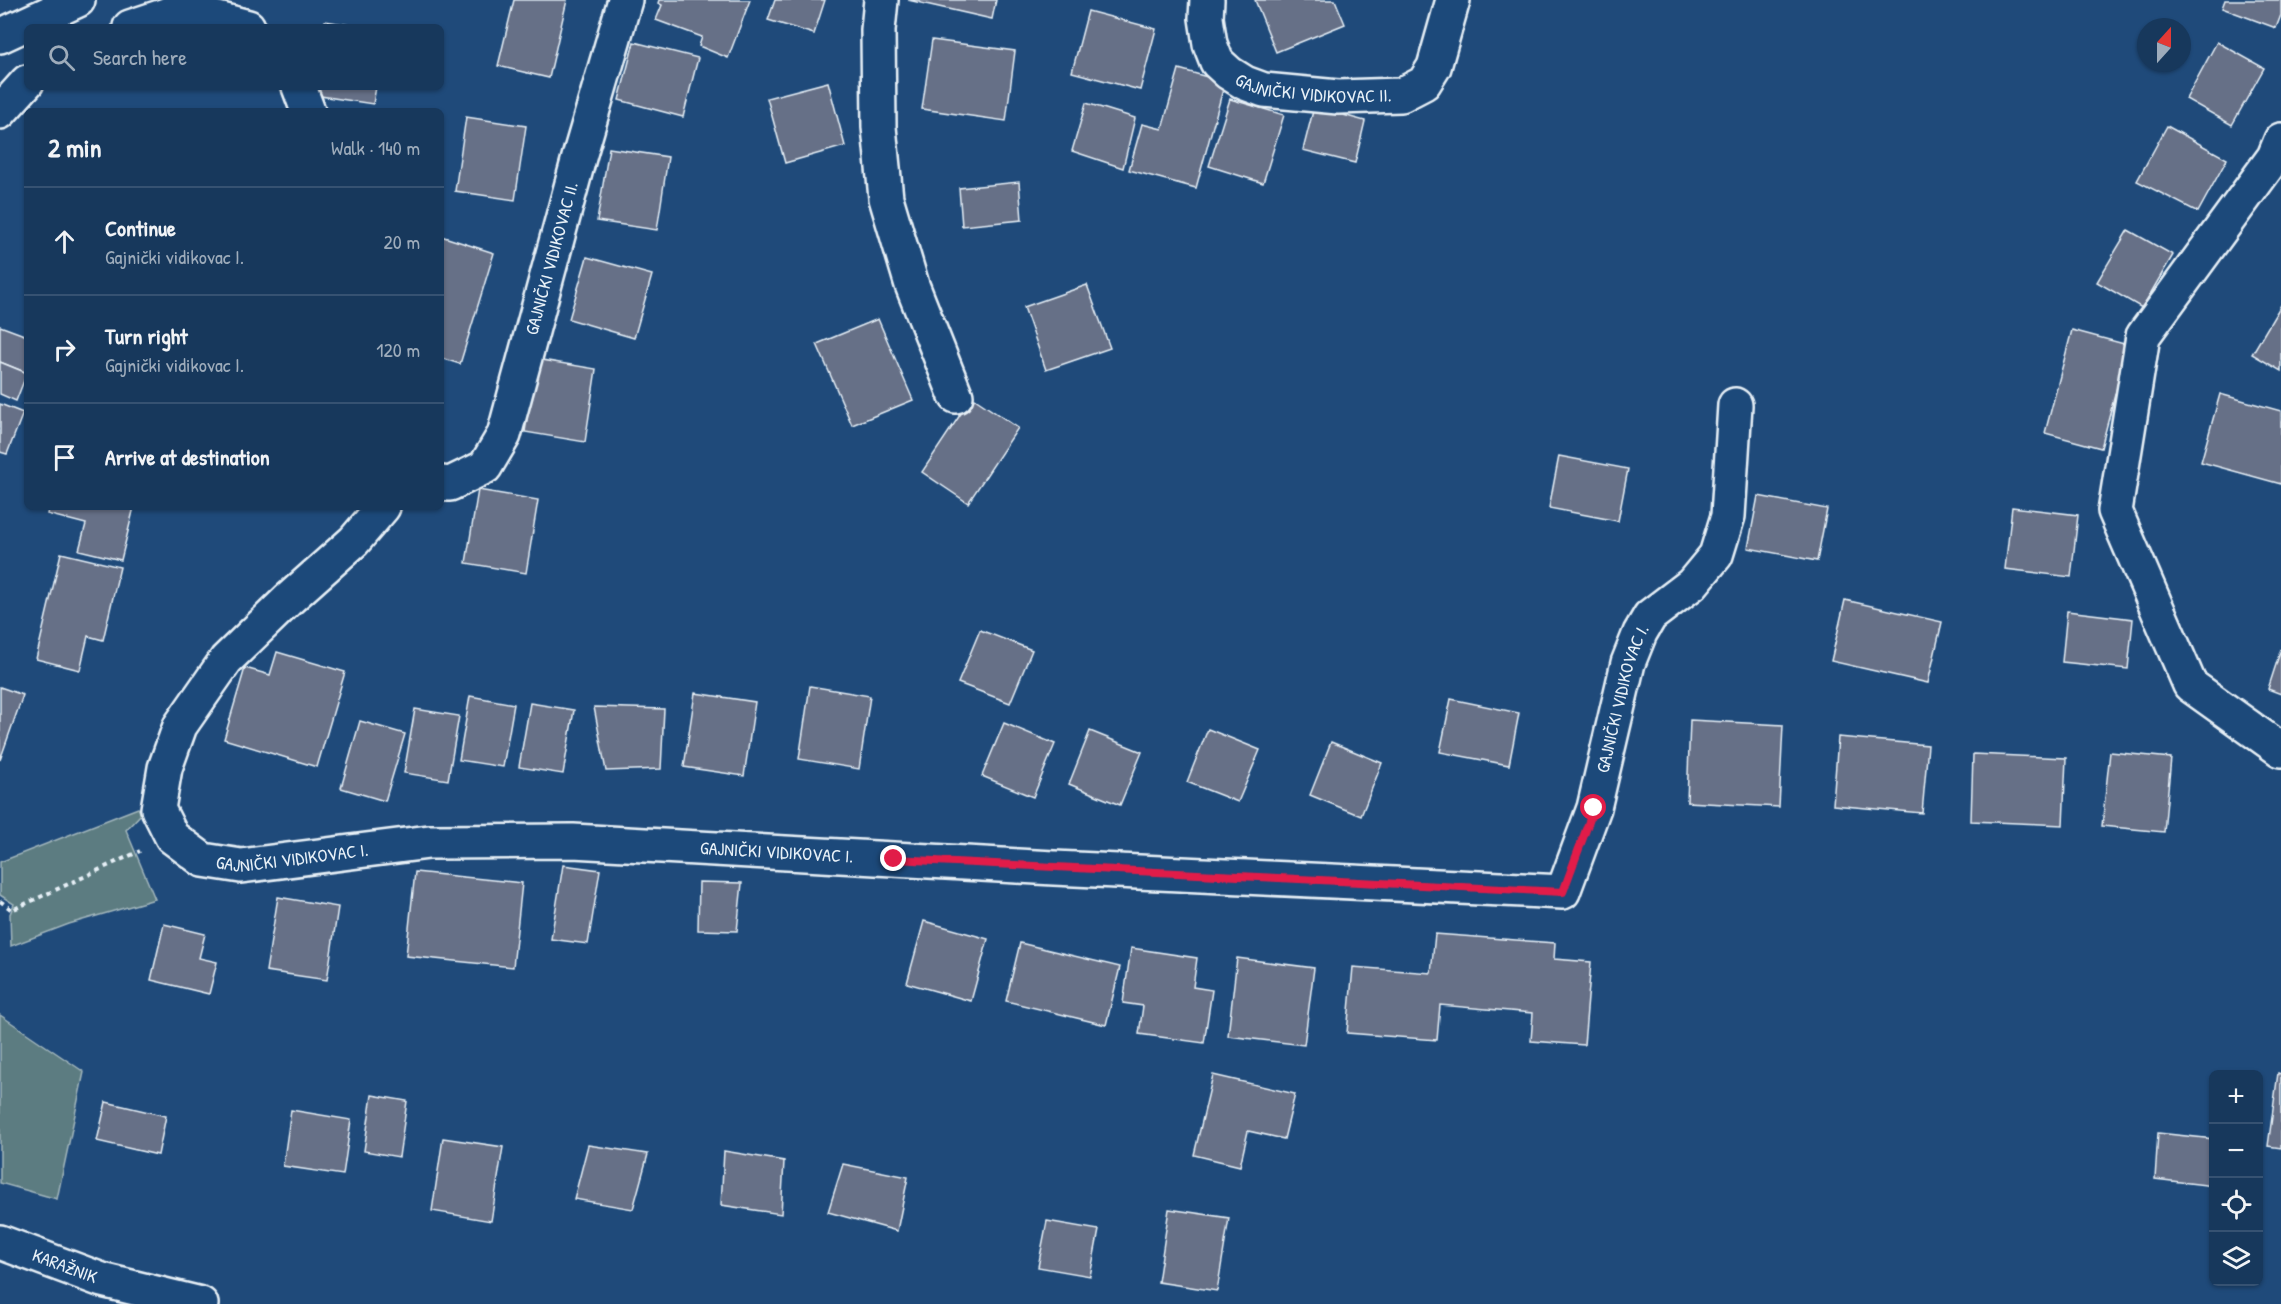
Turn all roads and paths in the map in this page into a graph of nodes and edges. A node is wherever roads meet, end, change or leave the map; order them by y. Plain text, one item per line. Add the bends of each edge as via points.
1 (78, 0) edge
2 (625, 0) edge
3 (881, 0) edge
4 (1207, 0) edge
5 (1453, 0) edge
6 (178, 7) edge
7 (26, 24) edge
8 (136, 24) edge
9 (237, 24) edge
10 (24, 25) edge
11 (0, 36) edge
12 (24, 85) edge
13 (300, 90) edge
14 (307, 108) edge
15 (0, 112) edge
16 (2281, 140) edge
17 (956, 396) dead end
18 (1735, 405) dead end
19 (444, 483) edge
20 (380, 510) edge
21 (2281, 750) edge
22 (172, 837) junction
23 (0, 901) edge
24 (0, 1242) edge
25 (201, 1304) edge

1 - 7 street
2 - 19 street, GAJNIČKI VIDIKOVAC II. via 504,435 485,467
3 - 17 street via 879,127 886,198 912,285
4 - 5 street, GAJNIČKI VIDIKOVAC II. via 1210,44 1217,62 1229,73 1264,90 1338,97 1401,95 1424,83 1434,67
6 - 8 street
6 - 9 street
10 - 11 street
12 - 15 street
13 - 14 street
16 - 21 street via 2274,157 2143,336 2115,511 2190,685
18 - 22 street, GAJNIČKI VIDIKOVAC I. via 1728,516 1716,555 1692,584 1650,616 1640,633 1628,663 1594,808 1563,892 573,841 429,842 241,866 203,860
20 - 22 street, GAJNIČKI VIDIKOVAC I. via 354,541 226,660 180,726 165,768 158,809
22 - 23 path via 12,910
24 - 25 street, KARAŽNIK via 102,1280

